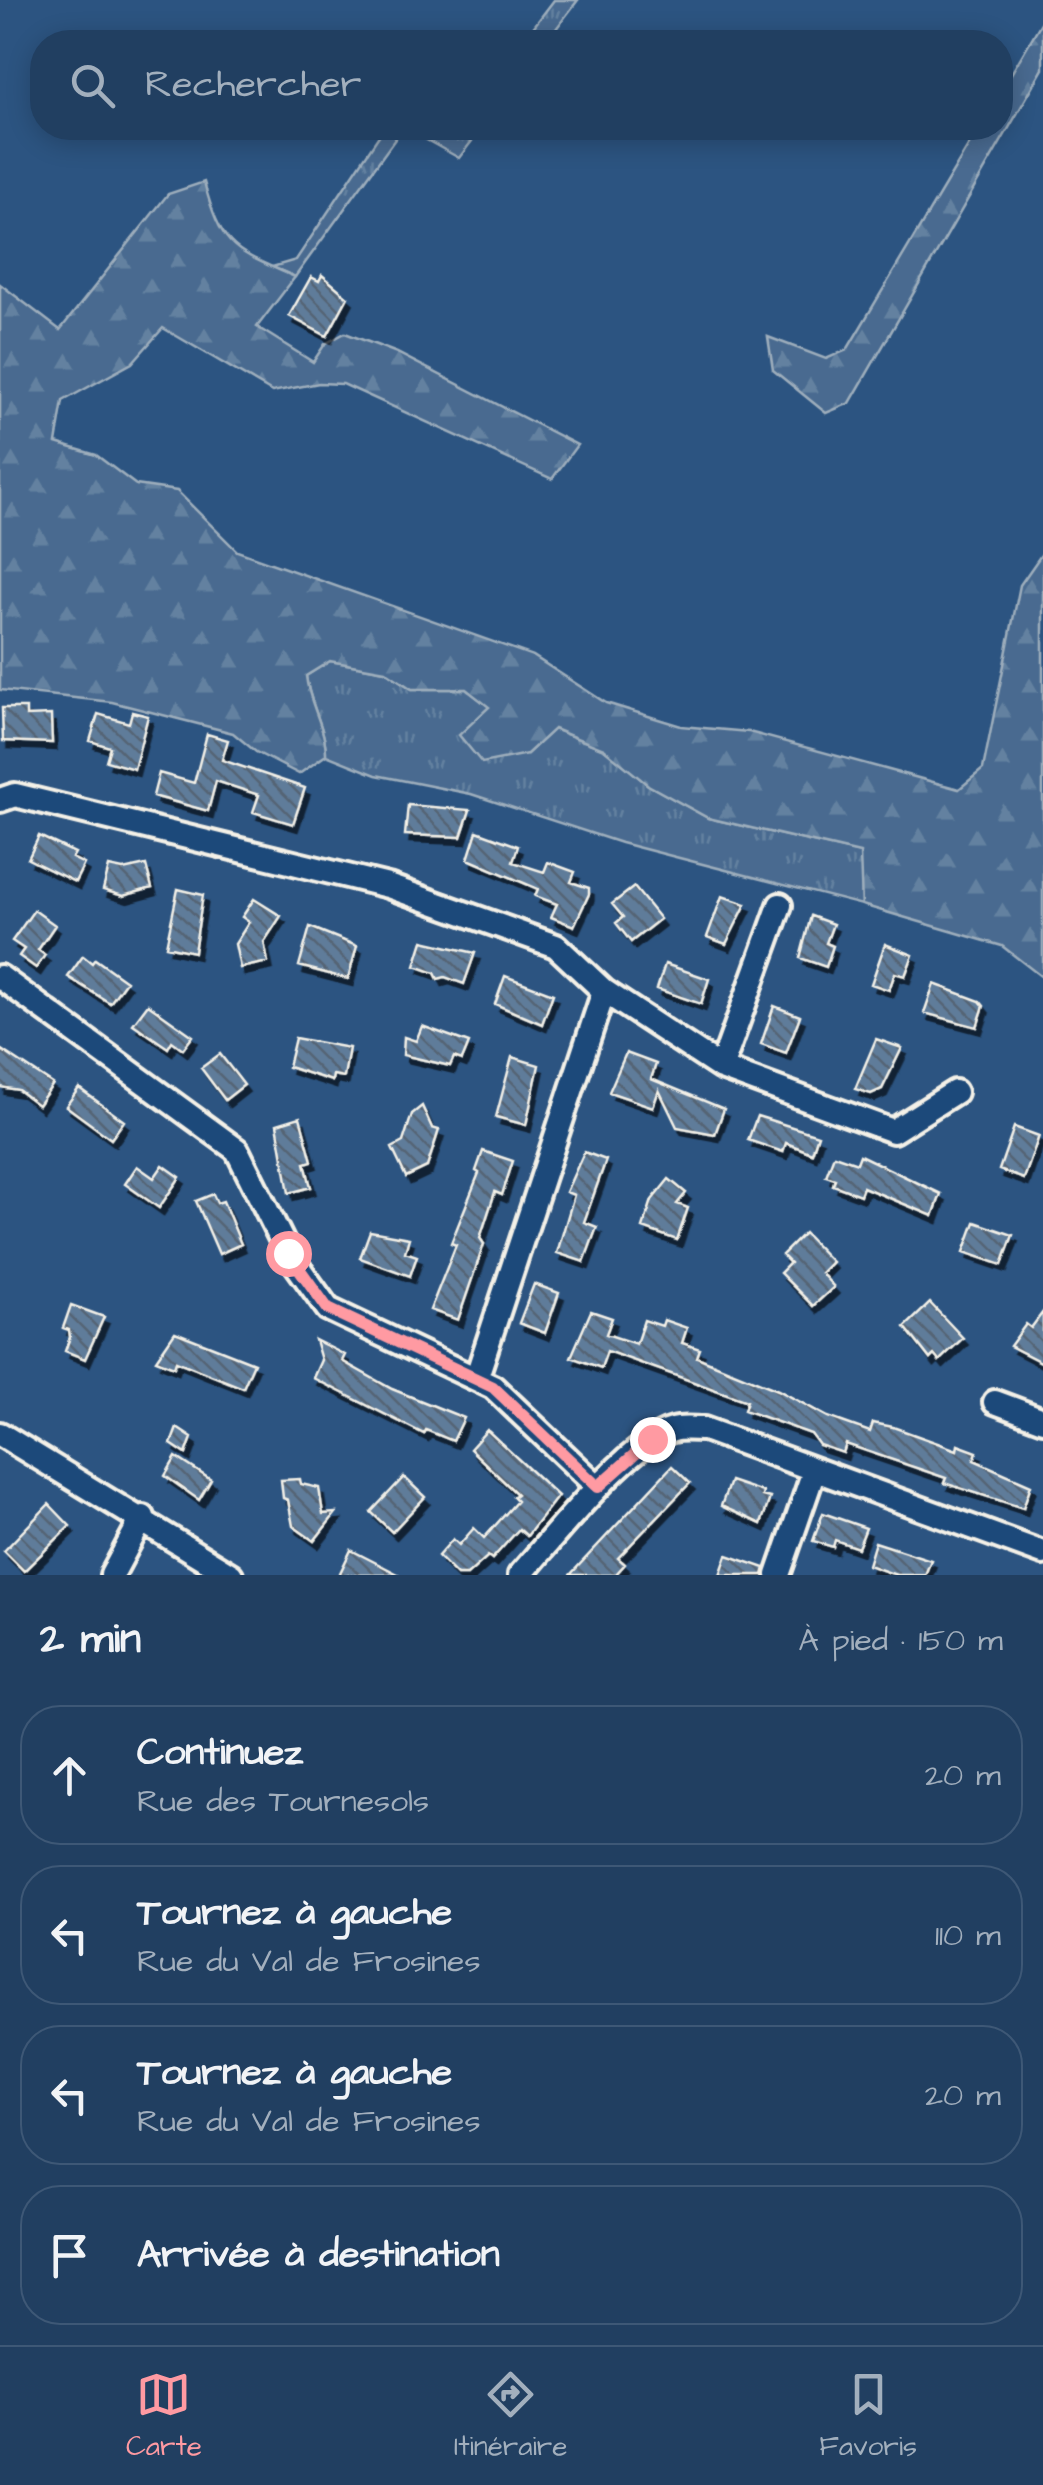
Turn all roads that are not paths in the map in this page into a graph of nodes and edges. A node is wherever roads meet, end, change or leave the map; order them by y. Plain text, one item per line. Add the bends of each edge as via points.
1 (0, 800) edge
2 (780, 905) dead end
3 (0, 977) edge
4 (604, 991) junction
5 (722, 1068) junction
6 (955, 1092) dead end
7 (476, 1379) junction
8 (995, 1402) dead end
9 (1043, 1420) edge
10 (0, 1434) edge
11 (814, 1471) junction
12 (598, 1487) junction
13 (142, 1517) junction
14 (1043, 1554) edge
15 (112, 1575) edge
16 (231, 1575) edge
17 (520, 1575) edge
18 (778, 1575) edge

1 - 4 street via 30,798 388,886 556,946
2 - 5 street
3 - 7 street via 237,1150 288,1253 328,1309
4 - 5 street
4 - 7 street
5 - 6 street via 893,1132
7 - 12 street via 493,1387
8 - 9 street
10 - 13 street
11 - 12 street via 704,1429 674,1430 652,1439
11 - 14 street
11 - 18 street
12 - 17 street
13 - 15 street
13 - 16 street

